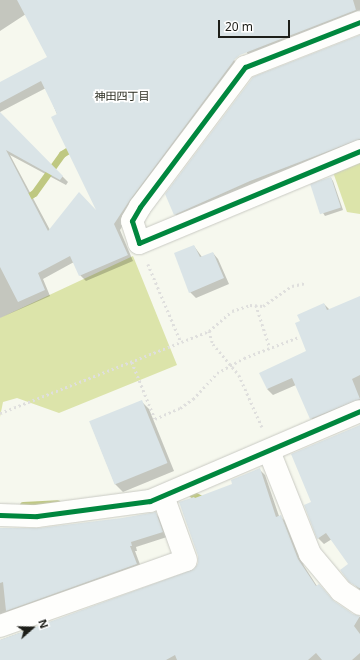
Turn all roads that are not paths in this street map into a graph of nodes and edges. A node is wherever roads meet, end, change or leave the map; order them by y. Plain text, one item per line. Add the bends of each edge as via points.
1 (360, 22) edge
2 (360, 151) edge
3 (360, 411) edge
4 (269, 451) junction
5 (163, 496) junction
6 (0, 515) edge
7 (360, 604) edge
8 (0, 626) edge

1 - 2 street via 245,67 140,207 132,221 139,243
3 - 4 street
4 - 5 street
4 - 7 street via 310,554 341,591
5 - 6 street via 150,501 52,514
5 - 8 street via 186,560

